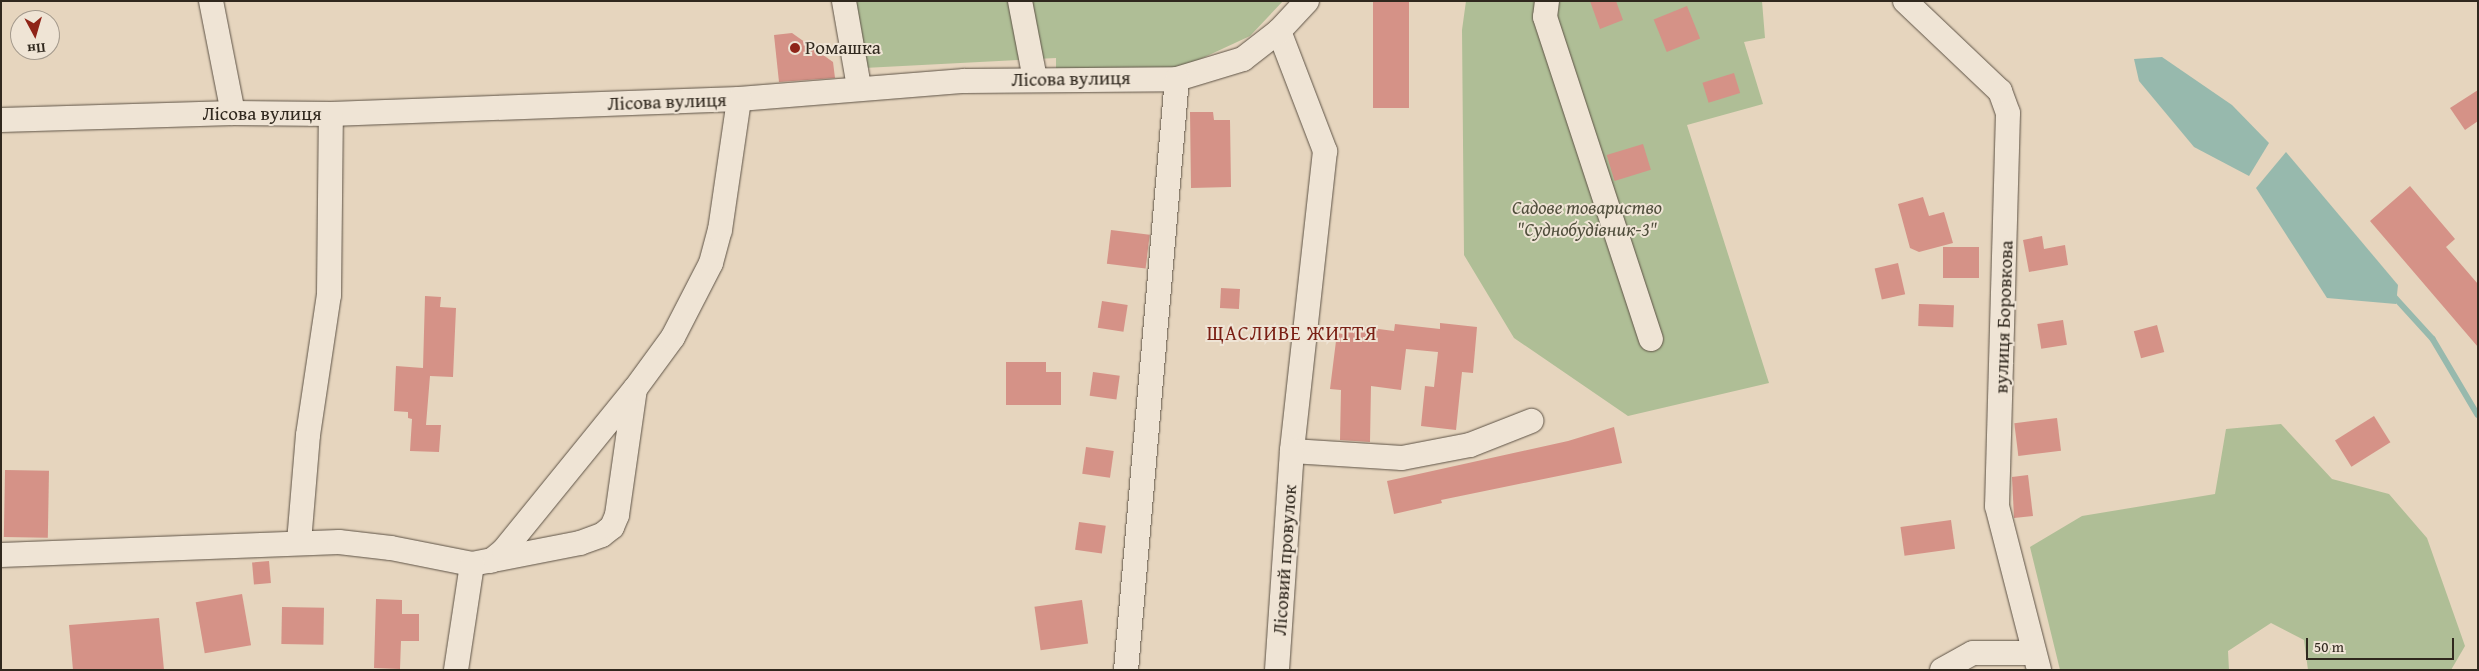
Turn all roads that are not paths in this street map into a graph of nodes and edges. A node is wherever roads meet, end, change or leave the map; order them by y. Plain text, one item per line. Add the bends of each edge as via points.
1 (211, 1) edge
2 (844, 1) edge
3 (1020, 1) edge
4 (1307, 1) edge
5 (1547, 1) edge
6 (1905, 1) edge
7 (1279, 31) junction
8 (1177, 78) junction
9 (1035, 79) junction
10 (859, 87) junction
11 (739, 100) junction
12 (234, 112) junction
13 (331, 114) junction
14 (1, 120) edge
15 (1651, 339) dead end
16 (635, 389) junction
17 (1531, 422) dead end
18 (1292, 450) junction
19 (299, 542) junction
20 (1, 555) edge
21 (482, 563) junction
22 (2036, 661) edge
23 (456, 670) edge
24 (1126, 670) edge
25 (1277, 670) edge
26 (1942, 670) edge

1 - 12 street
2 - 10 street
3 - 9 street
4 - 7 street, Лісова вулиця
5 - 15 street via 1545,17
6 - 22 street, вулиця Боровкова via 2000,91 2008,113 1997,506
7 - 8 street, Лісова вулиця via 1243,59
7 - 18 street, Лісовий провулок via 1325,151
8 - 9 street, Лісова вулиця
8 - 24 street
9 - 10 street, Лісова вулиця
10 - 11 street, Лісова вулиця
11 - 13 street, Лісова вулиця
11 - 16 street via 720,230 710,263 673,337
12 - 13 street, Лісова вулиця
12 - 14 street, Лісова вулиця
13 - 19 street via 329,295 308,435
16 - 21 street via 504,550
16 - 21 street via 621,500 612,527 602,535 580,543
17 - 18 street via 1470,446 1402,458
18 - 25 street, Лісовий провулок
19 - 20 street
19 - 21 street via 391,548
21 - 23 street
22 - 26 street via 1973,653

